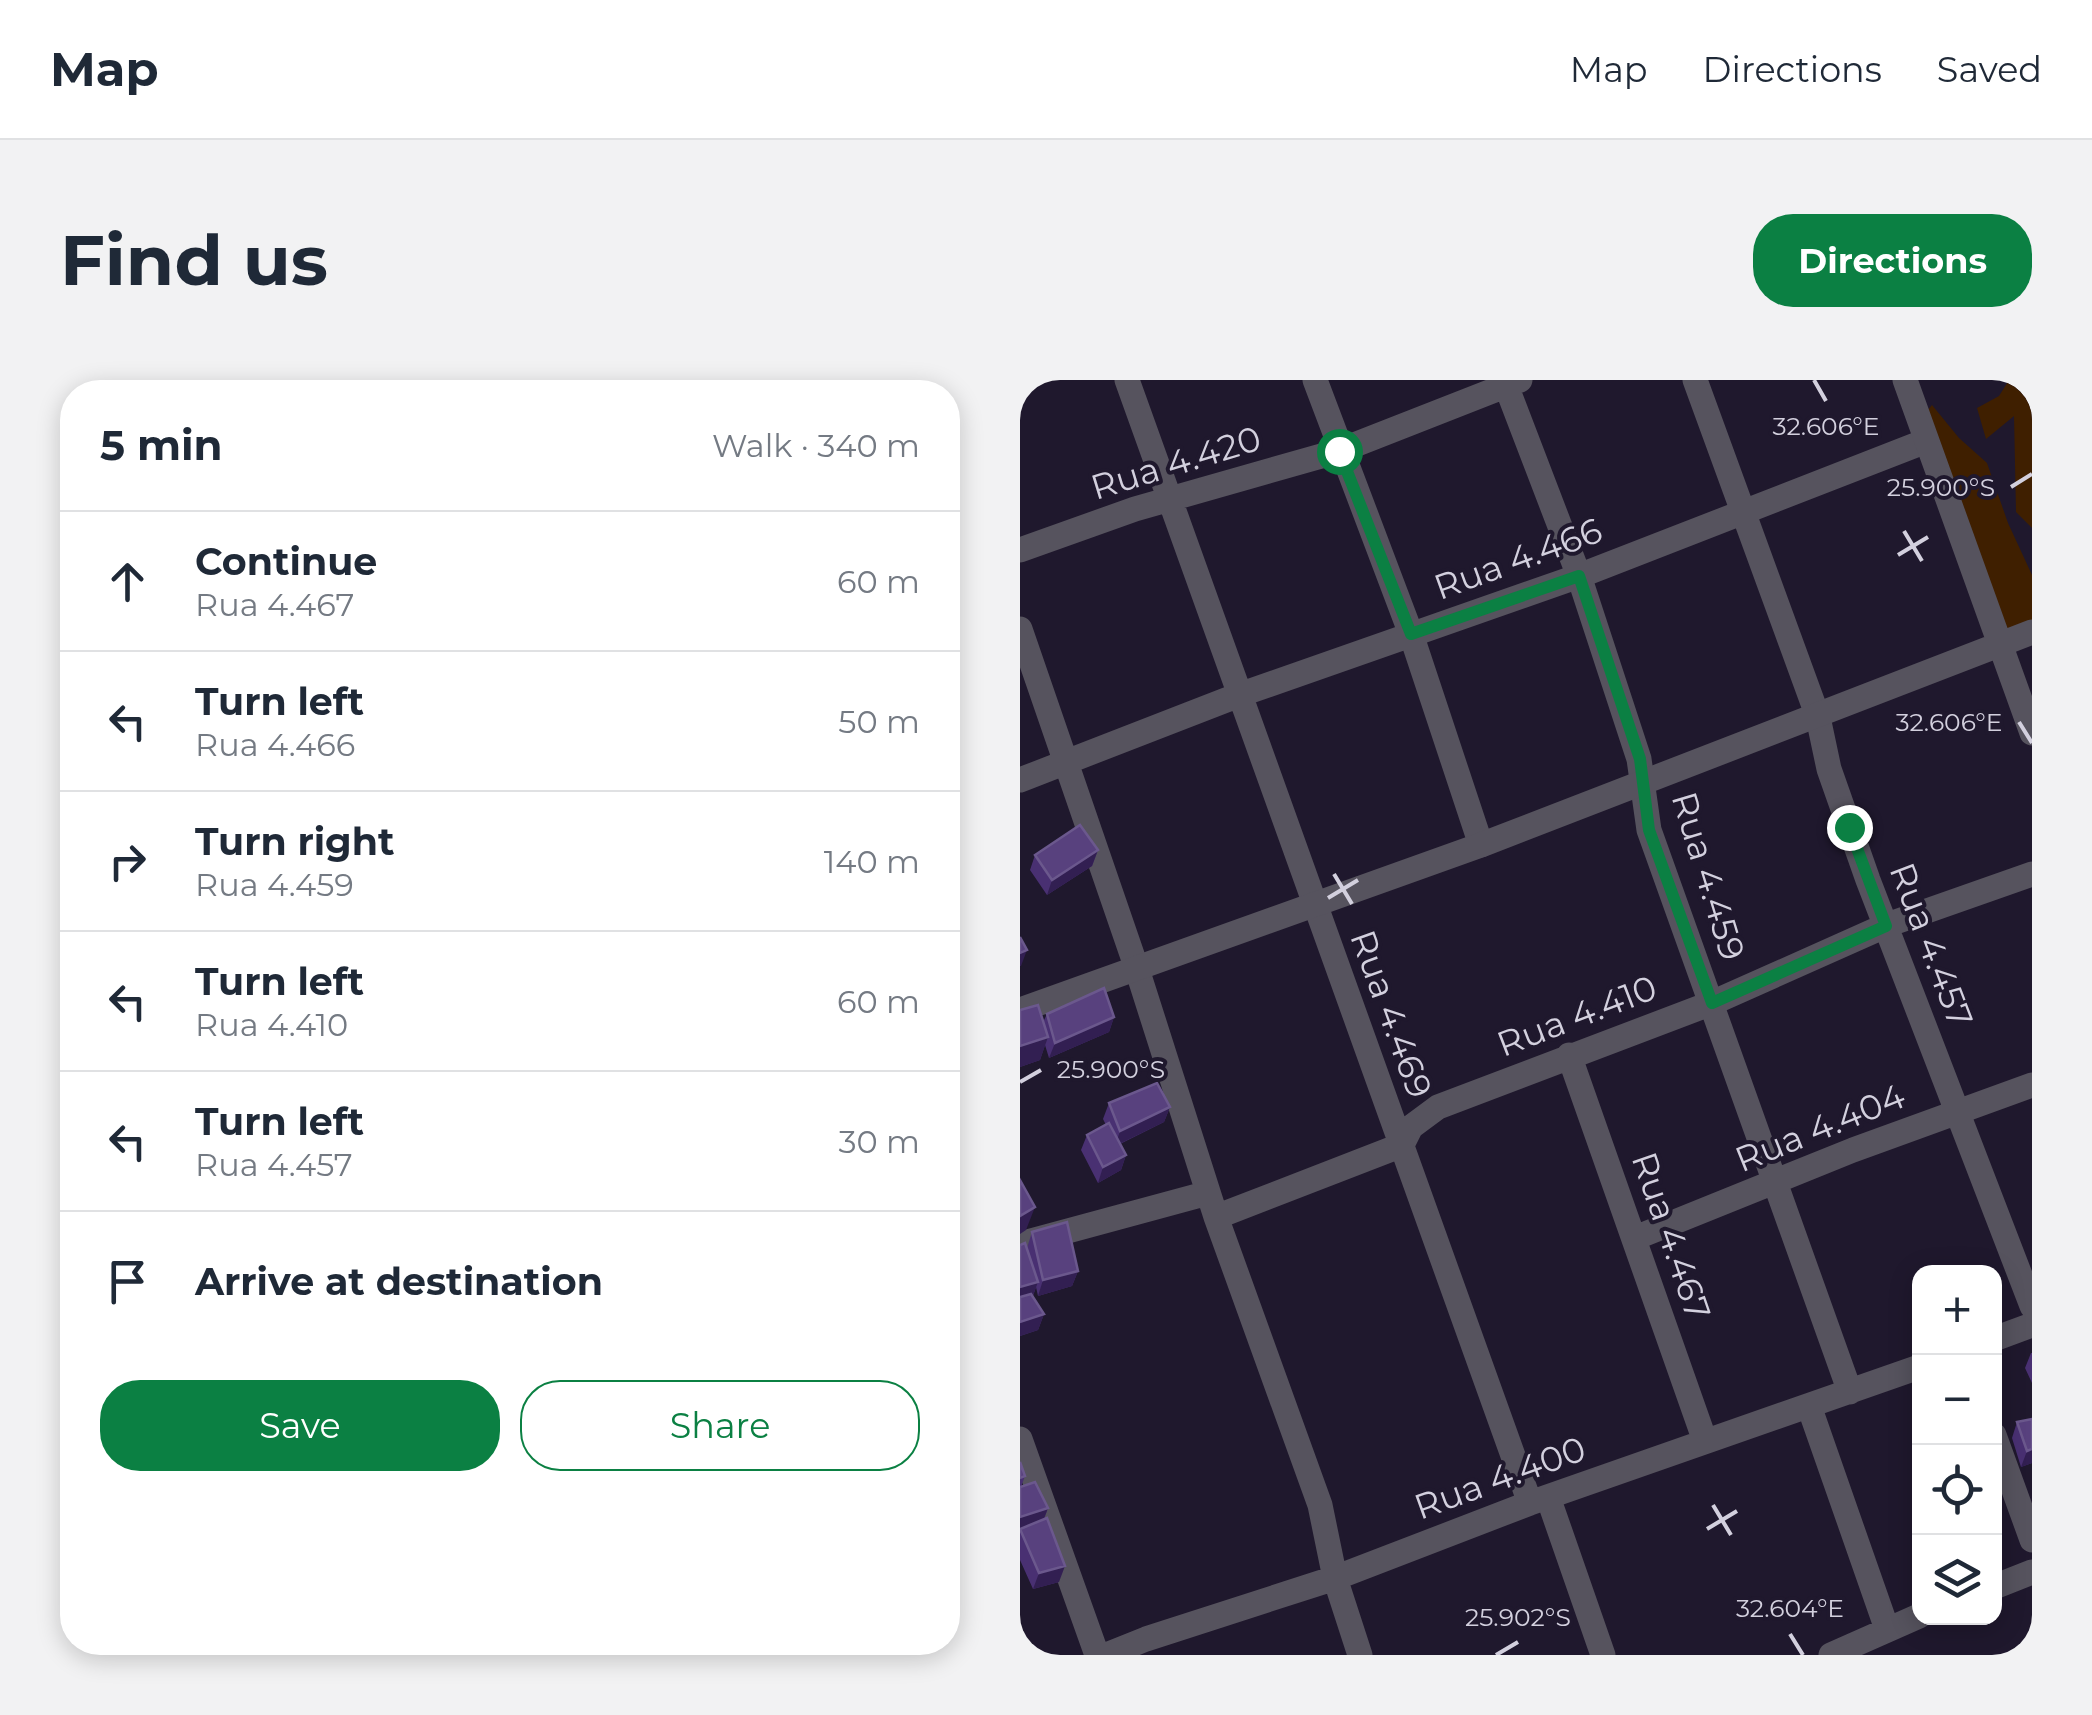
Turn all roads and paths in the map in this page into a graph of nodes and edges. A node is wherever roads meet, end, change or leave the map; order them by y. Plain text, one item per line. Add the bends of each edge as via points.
1 (1127, 380) edge
2 (1315, 380) edge
3 (1695, 380) edge
4 (1904, 380) edge
5 (1510, 382) edge
6 (1926, 442) junction
7 (1339, 451) junction
8 (1171, 500) junction
9 (1743, 510) junction
10 (1020, 550) edge
11 (1579, 576) junction
12 (1020, 629) edge
13 (2032, 632) edge
14 (1411, 634) junction
15 (2002, 642) junction
16 (1239, 695) junction
17 (1818, 718) junction
18 (2032, 734) edge
19 (1068, 764) junction
20 (1020, 780) edge
21 (1643, 784) junction
22 (1481, 845) junction
23 (2032, 874) edge
24 (1313, 904) junction
25 (1886, 926) junction
26 (1136, 968) junction
27 (1712, 1003) junction
28 (1020, 1010) edge
29 (1569, 1055) junction
30 (2032, 1085) edge
31 (1958, 1111) junction
32 (1402, 1145) junction
33 (1776, 1183) junction
34 (1212, 1205) junction
35 (1635, 1238) junction
36 (1020, 1244) edge
37 (2032, 1306) edge
38 (2032, 1326) edge
39 (2002, 1336) edge
40 (1912, 1370) edge
41 (1850, 1392) junction
42 (1809, 1406) junction
43 (1020, 1439) edge
44 (1705, 1441) junction
45 (1998, 1445) edge
46 (1539, 1500) junction
47 (2032, 1540) edge
48 (2032, 1572) edge
49 (1335, 1578) junction
50 (2002, 1584) edge
51 (1912, 1619) edge
52 (1887, 1629) junction
53 (1149, 1647) edge
54 (1097, 1655) edge
55 (1106, 1655) edge
56 (1360, 1655) edge
57 (1603, 1655) edge
58 (1830, 1655) edge

1 - 8 street, Rua 4.469
2 - 7 street
3 - 9 street, Rua 4.457
4 - 6 street
5 - 7 street, Rua 4.420
5 - 11 street, Rua 4.459
6 - 9 street, Rua 4.466
6 - 15 street
7 - 8 street, Rua 4.420
7 - 14 street
8 - 10 street, Rua 4.420
8 - 16 street, Rua 4.469
9 - 11 street, Rua 4.466
9 - 17 street, Rua 4.457
11 - 14 street, Rua 4.466
11 - 21 street, Rua 4.459
12 - 19 street
13 - 15 street
14 - 16 street, Rua 4.466
14 - 22 street
15 - 17 street
15 - 18 street
16 - 19 street, Rua 4.466
16 - 24 street, Rua 4.469
17 - 21 street
17 - 25 street, Rua 4.457 via 1829,769
19 - 20 street, Rua 4.466
19 - 26 street
21 - 22 street
21 - 27 street, Rua 4.459 via 1649,830
22 - 24 street
23 - 25 street, Rua 4.410
24 - 26 street
24 - 32 street, Rua 4.469
25 - 27 street, Rua 4.410
25 - 31 street, Rua 4.457
26 - 28 street
26 - 34 street
27 - 29 street, Rua 4.410
27 - 33 street, Rua 4.459
29 - 32 street, Rua 4.410 via 1438,1107 1412,1127
29 - 35 street, Rua 4.467
30 - 31 street, Rua 4.404
31 - 33 street, Rua 4.404
31 - 37 street, Rua 4.457
32 - 34 street, Rua 4.410
32 - 46 street, Rua 4.469
33 - 35 street, Rua 4.404
33 - 41 street, Rua 4.459
34 - 36 street, Rua 4.410
34 - 49 street via 1320,1505
35 - 44 street, Rua 4.467
38 - 39 street
40 - 41 street, Rua 4.400
41 - 42 street, Rua 4.400
42 - 44 street, Rua 4.400
42 - 52 street
43 - 54 street
44 - 46 street, Rua 4.400
45 - 47 street
46 - 49 street, Rua 4.400
46 - 57 street, Rua 4.469
48 - 50 street
49 - 53 street, Rua 4.400
49 - 56 street
51 - 52 street
52 - 58 street
53 - 55 street, Rua 4.400

